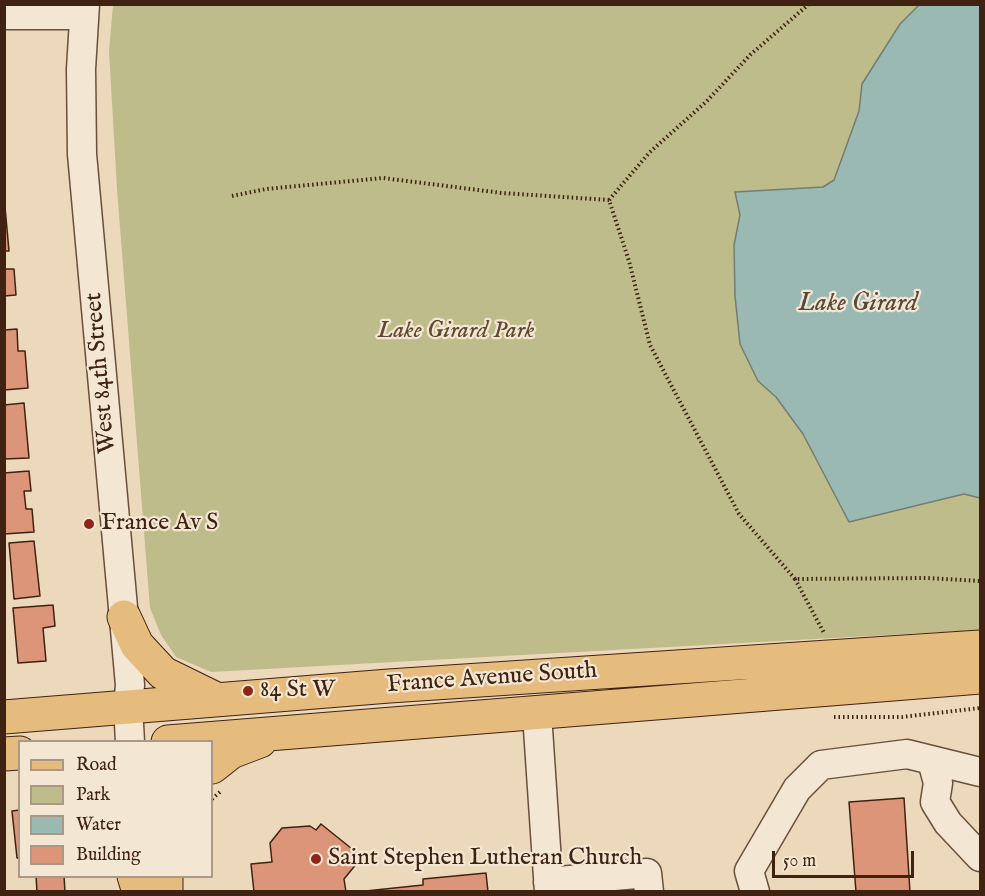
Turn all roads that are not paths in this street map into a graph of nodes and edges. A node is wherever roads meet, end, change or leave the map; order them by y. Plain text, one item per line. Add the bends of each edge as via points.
1 (84, 10) edge
2 (4, 15) edge
3 (123, 617) junction
4 (981, 647) edge
5 (676, 666) junction
6 (981, 677) edge
7 (917, 683) junction
8 (981, 691) edge
9 (219, 699) junction
10 (128, 706) junction
11 (537, 714) junction
12 (4, 717) edge
13 (285, 732) junction
14 (130, 740) edge
15 (181, 740) edge
16 (932, 761) junction
17 (213, 766) edge
18 (981, 772) edge
19 (981, 857) edge
20 (549, 887) edge
21 (649, 891) edge
22 (755, 891) edge

1 - 2 street
1 - 3 street, West 84th Street via 82,154
3 - 9 main road via 137,645 163,673
3 - 10 street, West 84th Street via 130,685
4 - 5 main road, France Avenue South
5 - 9 main road, France Avenue South
5 - 11 main road via 650,681 569,694
6 - 7 main road, France Avenue South
7 - 8 main road
7 - 11 main road, France Avenue South
9 - 10 main road, France Avenue South
10 - 12 main road, France Avenue South
10 - 14 street, West 84th Street
11 - 13 main road, France Avenue South
11 - 20 street
13 - 15 main road, France Avenue South
13 - 17 main road via 231,752
16 - 18 street
16 - 19 street via 938,783 935,802 948,823
16 - 22 street via 907,754 821,765 797,789 749,871
20 - 21 street via 647,873

